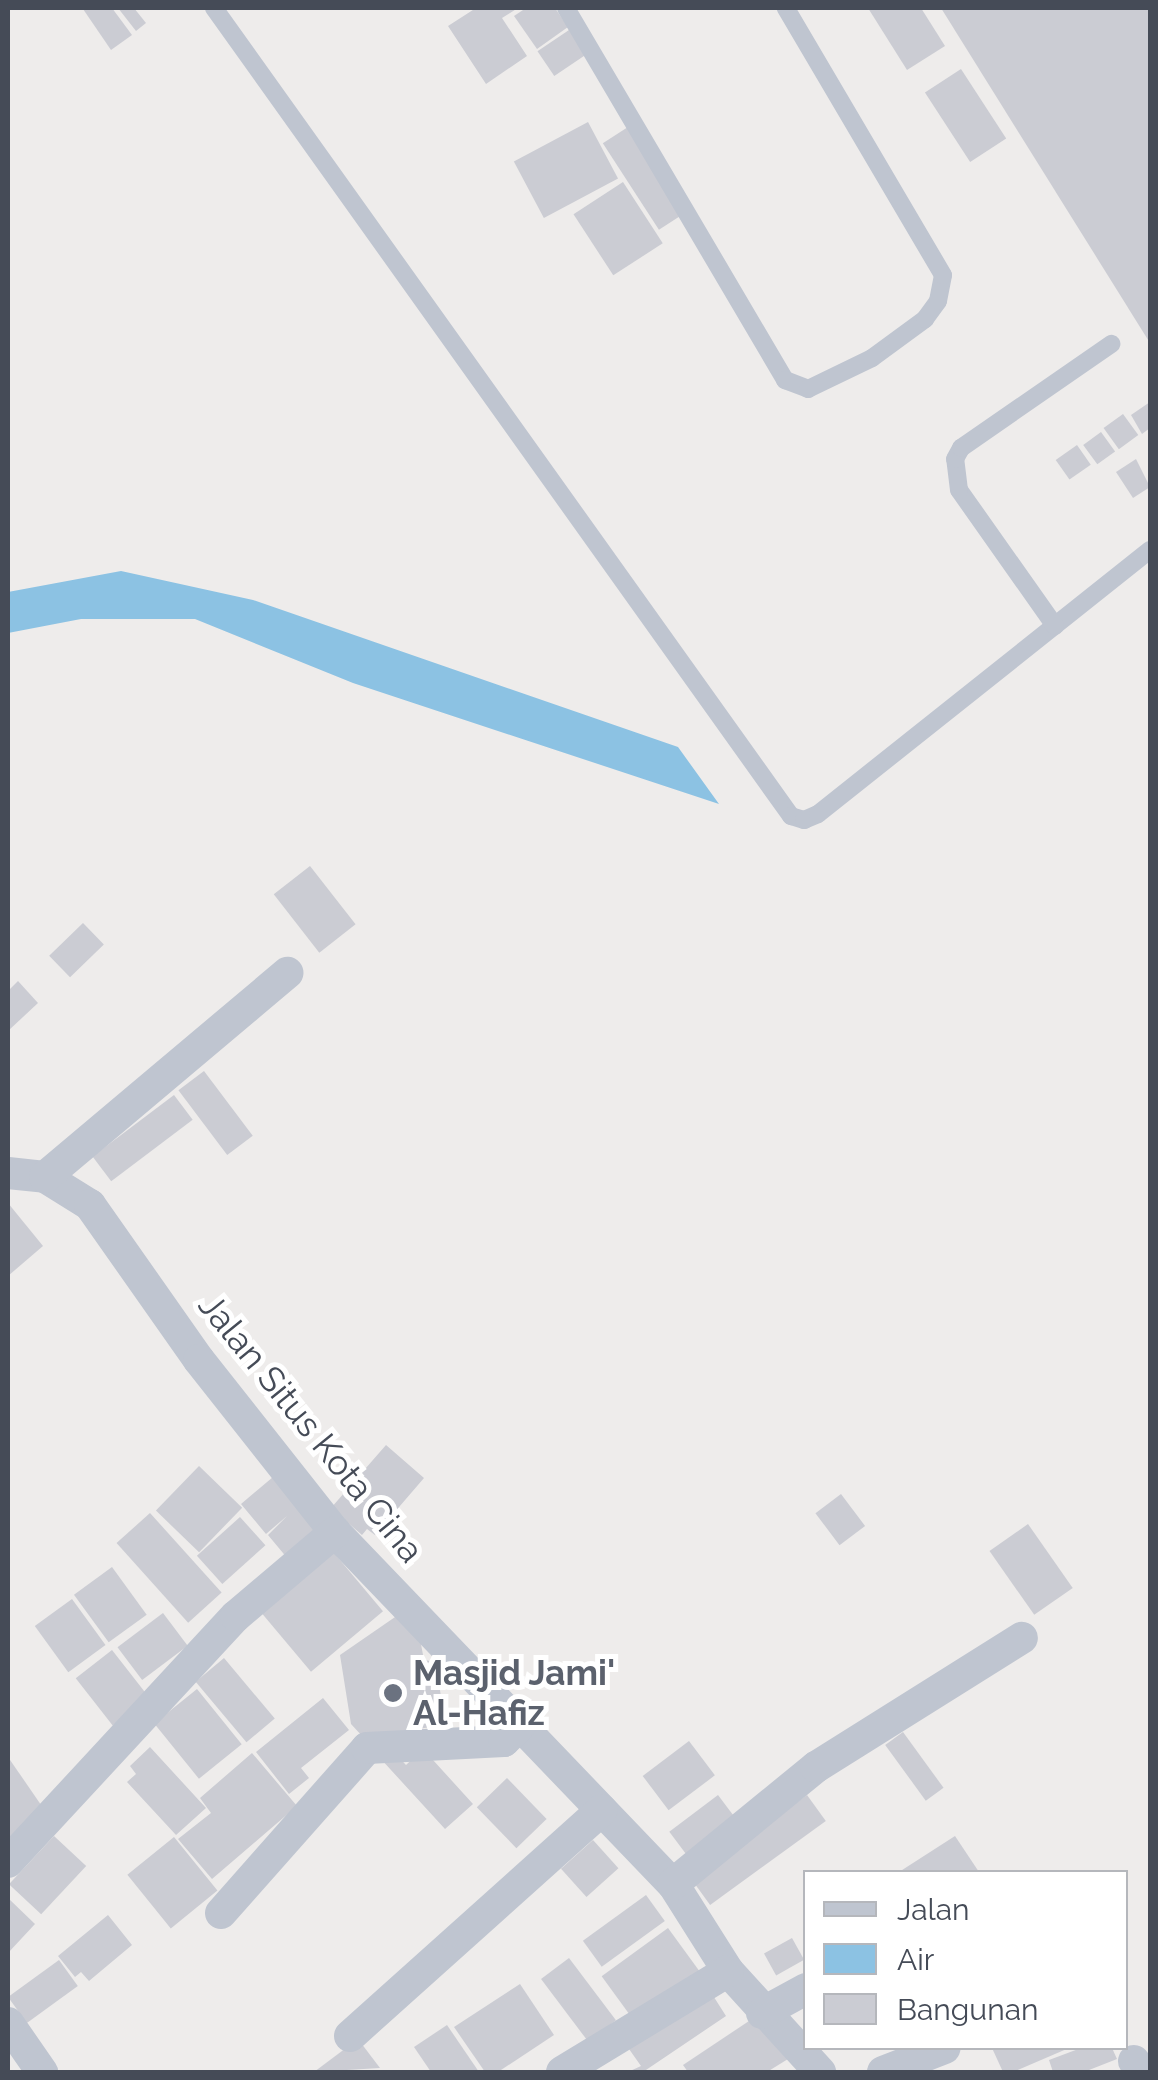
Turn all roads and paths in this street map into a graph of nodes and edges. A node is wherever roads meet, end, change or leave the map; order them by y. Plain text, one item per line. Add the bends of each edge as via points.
1 (214, 8) edge
2 (566, 8) edge
3 (786, 8) edge
4 (1110, 344) dead end
5 (1150, 550) edge
6 (1055, 626) junction
7 (287, 973) dead end
8 (8, 1173) edge
9 (45, 1176) junction
10 (335, 1532) junction
11 (1022, 1638) dead end
12 (520, 1726) junction
13 (602, 1810) junction
14 (8, 1862) edge
15 (673, 1884) junction
16 (221, 1913) dead end
17 (728, 1971) junction
18 (803, 1992) edge
19 (762, 2012) junction
20 (8, 2023) edge
21 (350, 2036) dead end
22 (940, 2050) edge
23 (42, 2072) edge
24 (562, 2072) edge
25 (820, 2072) edge
26 (883, 2072) edge

1 - 6 lane via 792,816 818,814
2 - 3 lane via 786,380 808,389 872,358 925,318 938,301 943,275
4 - 6 lane via 961,448 955,459 959,490
5 - 6 lane
7 - 9 street
8 - 9 street
9 - 10 street, Jalan Situs Kota Cina via 98,1215 199,1360
10 - 12 street, Jalan Situs Kota Cina
10 - 14 street via 236,1616
11 - 15 street via 816,1768
12 - 13 street, Jalan Situs Kota Cina
12 - 16 street via 504,1741 367,1748
13 - 15 street, Jalan Situs Kota Cina
13 - 21 street
15 - 17 street, Jalan Situs Kota Cina
17 - 19 street, Jalan Situs Kota Cina
17 - 24 street
18 - 19 street
19 - 25 street, Jalan Situs Kota Cina
20 - 23 street
22 - 26 street

